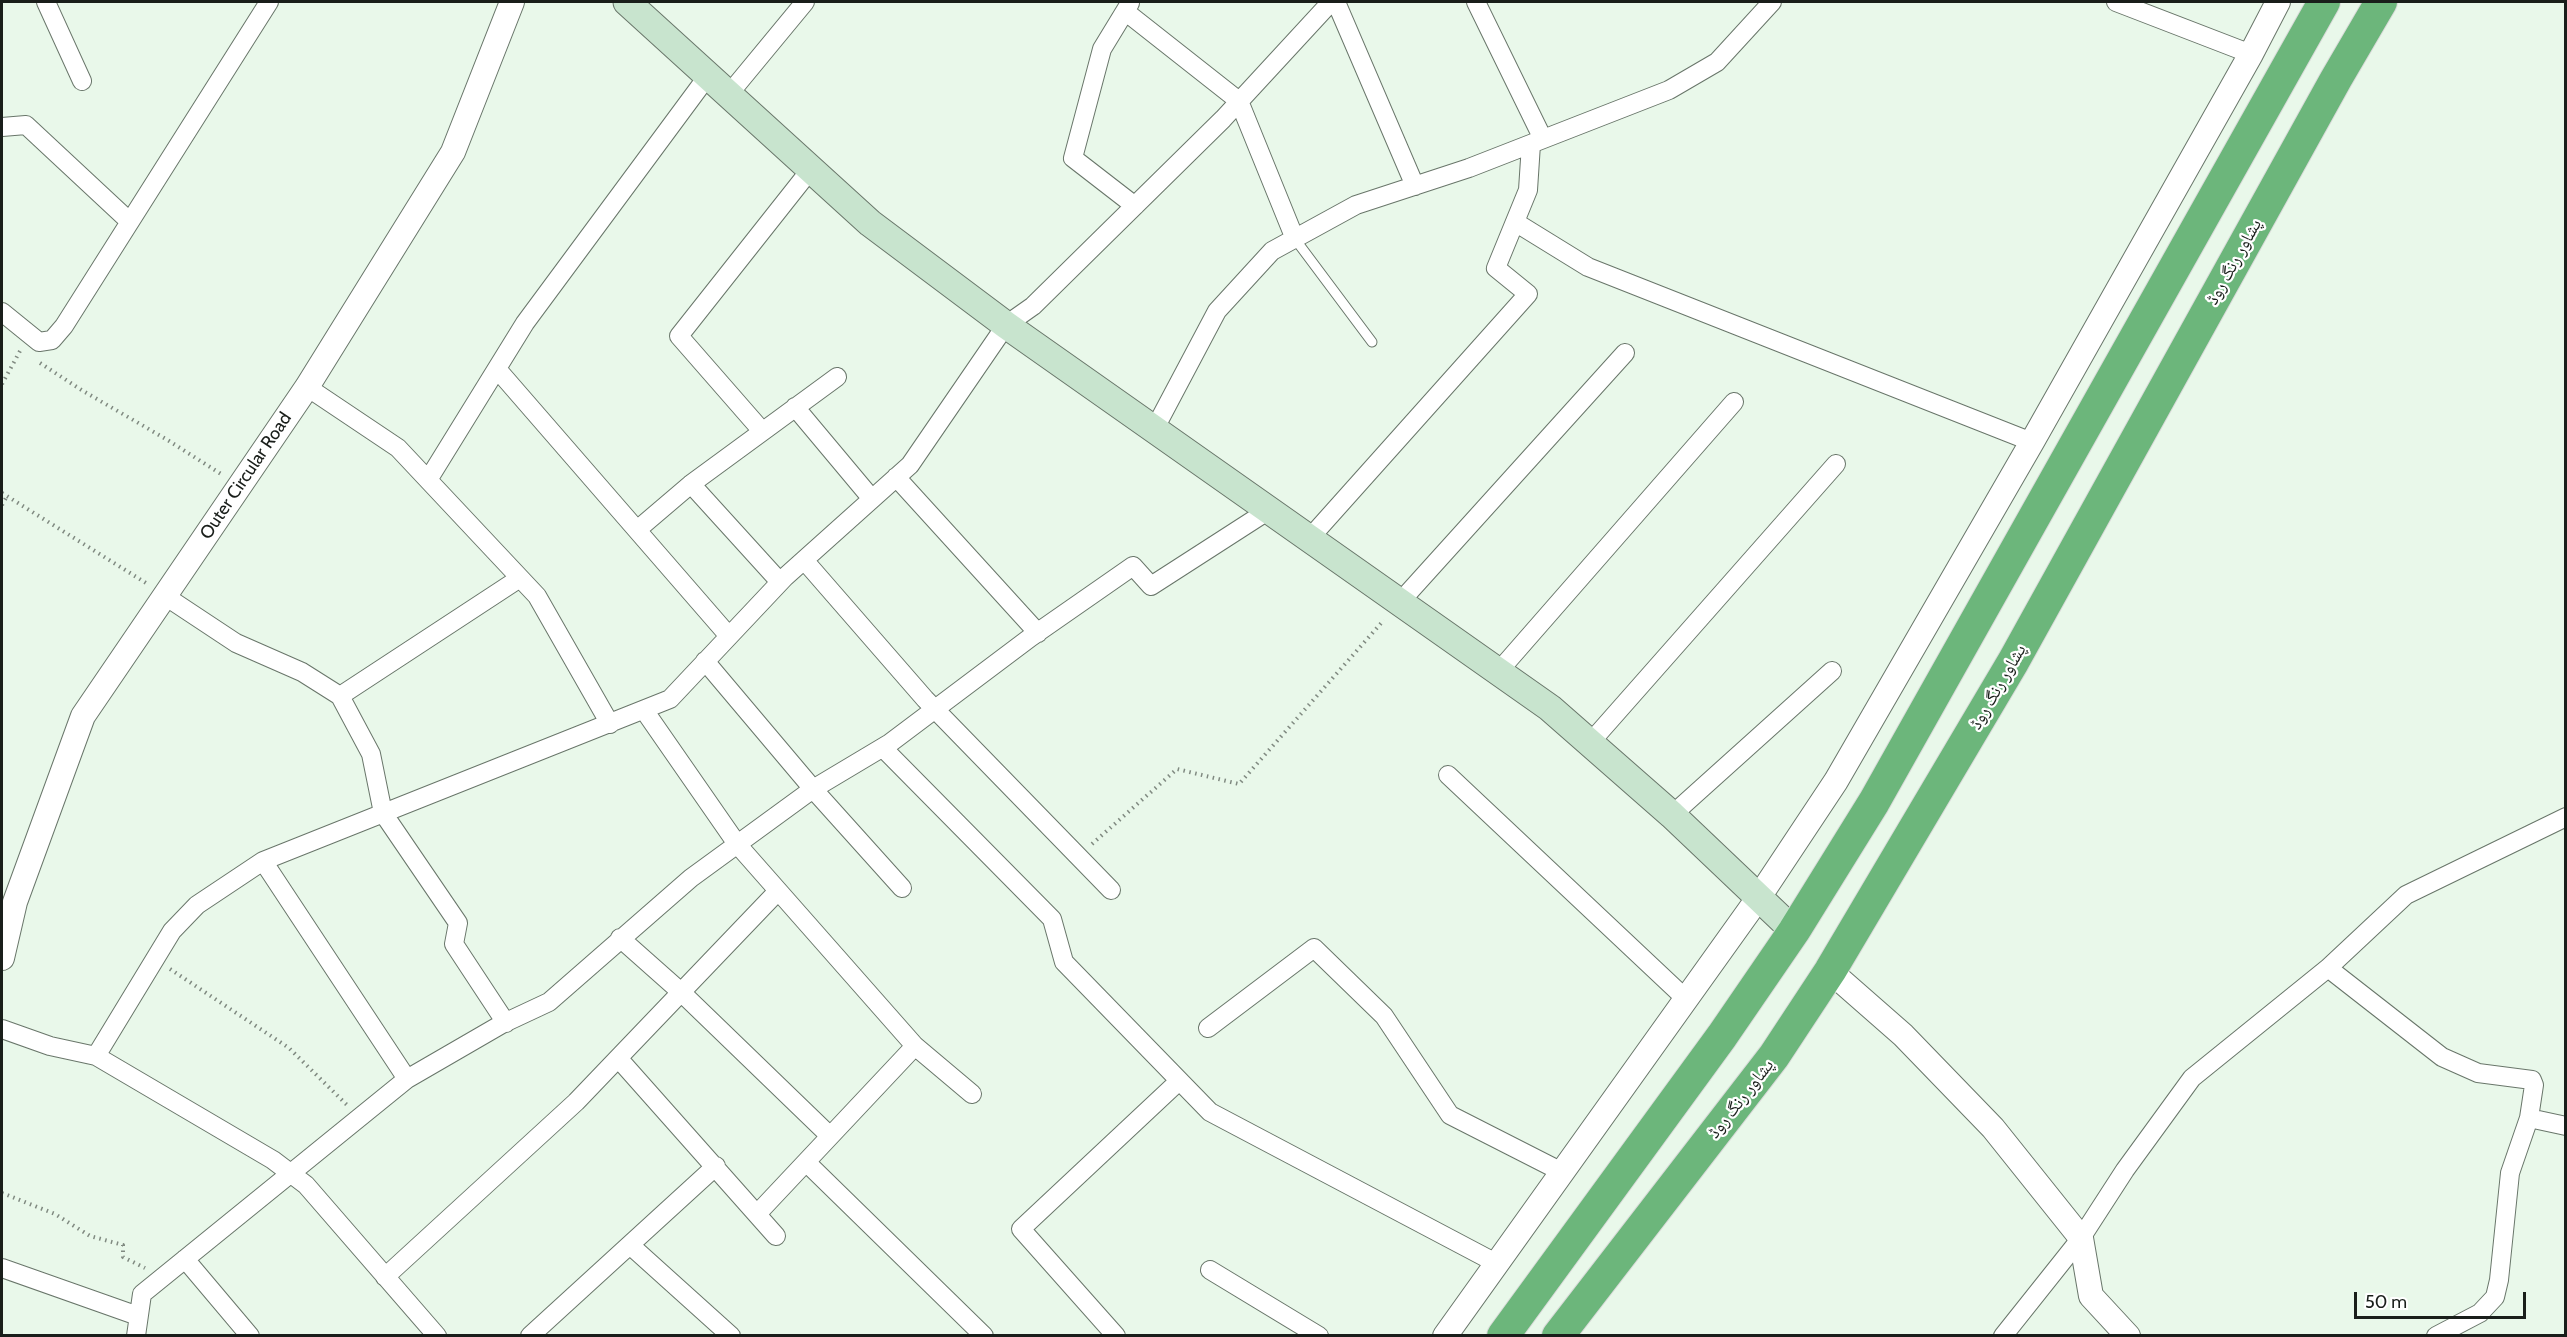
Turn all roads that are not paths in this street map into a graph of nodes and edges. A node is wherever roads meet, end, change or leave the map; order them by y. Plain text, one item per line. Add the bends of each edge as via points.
1 (46, 2) edge
2 (269, 2) edge
3 (512, 2) edge
4 (627, 2) edge
5 (805, 2) edge
6 (1330, 2) edge
7 (1336, 2) edge
8 (1476, 2) edge
9 (1772, 2) edge
10 (2116, 2) edge
11 (2278, 2) edge
12 (2381, 2) edge
13 (1128, 7) edge
14 (2319, 11) edge
15 (2358, 44) junction
16 (2252, 54) junction
17 (2294, 58) junction
18 (707, 77) junction
19 (2336, 79) junction
20 (82, 81) dead end
21 (729, 94) junction
22 (1239, 101) junction
23 (2, 128) edge
24 (1537, 142) junction
25 (811, 169) junction
26 (1415, 186) junction
27 (1135, 206) junction
28 (129, 221) junction
29 (1515, 222) junction
30 (1295, 239) junction
31 (2, 312) edge
32 (1006, 325) junction
33 (1372, 342) dead end
34 (1625, 352) dead end
35 (497, 369) junction
36 (837, 376) dead end
37 (307, 387) junction
38 (1734, 402) dead end
39 (795, 407) junction
40 (1154, 430) junction
41 (762, 431) junction
42 (2032, 442) junction
43 (1836, 464) dead end
44 (896, 477) junction
45 (428, 480) junction
46 (691, 484) junction
47 (872, 499) junction
48 (1269, 510) junction
49 (637, 530) junction
50 (1309, 539) junction
51 (804, 560) junction
52 (520, 578) junction
53 (780, 582) junction
54 (165, 596) junction
55 (1400, 602) junction
56 (1038, 633) junction
57 (728, 635) junction
58 (705, 661) junction
59 (1832, 671) dead end
60 (1498, 672) junction
61 (340, 696) junction
62 (644, 710) junction
63 (935, 710) junction
64 (610, 724) junction
65 (1589, 744) junction
66 (883, 748) junction
67 (1448, 775) dead end
68 (813, 789) junction
69 (383, 813) junction
70 (1672, 815) junction
71 (2565, 817) edge
72 (738, 844) junction
73 (264, 861) junction
74 (902, 888) dead end
75 (1111, 890) dead end
76 (778, 891) junction
77 (1759, 897) junction
78 (8, 900) edge
79 (1794, 931) junction
80 (620, 938) junction
81 (2, 958) edge
82 (2328, 968) junction
83 (1830, 971) junction
84 (682, 993) junction
85 (1686, 999) junction
86 (506, 1023) junction
87 (1208, 1028) dead end
88 (2, 1029) edge
89 (915, 1046) junction
90 (96, 1056) junction
91 (618, 1058) junction
92 (407, 1079) junction
93 (1179, 1081) junction
94 (972, 1094) dead end
95 (2529, 1118) junction
96 (2565, 1126) edge
97 (830, 1136) junction
98 (806, 1162) junction
99 (716, 1166) junction
100 (1562, 1172) junction
101 (290, 1173) junction
102 (757, 1214) junction
103 (776, 1236) dead end
104 (2081, 1238) junction
105 (630, 1245) junction
106 (185, 1260) junction
107 (1496, 1263) junction
108 (2, 1268) edge
109 (1210, 1270) dead end
110 (385, 1277) junction
111 (138, 1316) junction
112 (719, 1332) edge
113 (136, 1335) edge
114 (250, 1335) edge
115 (437, 1335) edge
116 (530, 1335) edge
117 (984, 1335) edge
118 (1116, 1335) edge
119 (1320, 1335) edge
120 (1445, 1335) edge
121 (1503, 1335) edge
122 (1558, 1335) edge
123 (2003, 1335) edge
124 (2128, 1335) edge
125 (2436, 1335) edge

1 - 20 street
2 - 28 street
3 - 37 street, Outer Circular Road via 453,152
4 - 18 main road
5 - 21 street
6 - 22 street
7 - 26 street
8 - 24 street
9 - 24 street via 1717,62 1669,90
10 - 16 street
11 - 16 street
12 - 15 highway, پشاور رنگ روڈ
13 - 22 street
13 - 27 street via 1102,49 1073,158
14 - 15 highway via 2324,40 2336,48
14 - 17 highway
15 - 19 highway, پشاور رنگ روڈ
16 - 42 street
17 - 19 highway via 2315,54 2329,63
17 - 79 highway via 1886,781
18 - 21 main road
18 - 35 street via 525,323
19 - 83 highway, پشاور رنگ روڈ via 2013,662
21 - 25 main road
22 - 27 street
22 - 30 street
23 - 28 street via 26,125
24 - 26 street
24 - 29 street via 1528,190
25 - 32 main road via 870,223
25 - 41 street via 679,336
26 - 30 street via 1356,205
27 - 32 street via 1033,306
28 - 31 street via 52,340 39,342
29 - 42 street via 1588,267
29 - 50 street via 1496,268 1528,294
30 - 33 lane
30 - 40 street via 1272,251 1217,311
32 - 40 main road
32 - 44 street via 910,465
34 - 55 street
35 - 45 street
35 - 49 street
36 - 39 street
37 - 45 street via 398,448
37 - 54 street, Outer Circular Road
38 - 60 street
39 - 41 street
39 - 47 street
40 - 48 main road
41 - 46 street
42 - 77 street via 1836,781
43 - 65 street
44 - 47 street
44 - 56 street
45 - 52 street
46 - 49 street
46 - 53 street
47 - 51 street
48 - 50 main road
48 - 56 street via 1151,586 1133,566
49 - 57 street
50 - 55 main road
51 - 53 street
51 - 63 street
52 - 61 street
52 - 64 street via 537,596
53 - 57 street
54 - 61 street via 236,643 302,672
54 - 78 street, Outer Circular Road via 83,716
55 - 60 main road
56 - 63 street
57 - 58 street
58 - 62 street via 670,699
58 - 68 street
59 - 70 street
60 - 65 main road via 1550,708
61 - 69 street via 371,754
62 - 64 street
62 - 72 street
63 - 66 street
63 - 75 street
64 - 69 street
65 - 70 main road
66 - 68 street
66 - 93 street via 1052,919 1065,962
67 - 85 street
68 - 72 street
68 - 74 street
69 - 73 street
69 - 86 street via 459,922 454,944
70 - 77 main road
71 - 82 street via 2406,895
72 - 76 street
72 - 80 street
73 - 90 street via 197,905 172,931
73 - 92 street
76 - 84 street
76 - 89 street
77 - 79 main road
77 - 85 street
78 - 81 street, Outer Circular Road
79 - 121 highway
80 - 84 street
80 - 86 street via 549,1002
82 - 95 street via 2442,1057 2478,1073 2532,1080 2535,1085
82 - 104 street via 2192,1078
83 - 104 street via 1903,1035 1993,1128
83 - 122 highway, پشاور رنگ روڈ via 1774,1056
84 - 91 street
84 - 97 street
85 - 100 street
86 - 92 street
87 - 100 street via 1314,948 1384,1016 1450,1116
88 - 90 street via 50,1046
89 - 94 street
89 - 97 street
90 - 101 street
91 - 99 street
91 - 110 street via 576,1102
92 - 101 street
93 - 107 street via 1210,1112
93 - 118 street via 1021,1229
95 - 96 street
95 - 125 street via 2510,1173 2495,1297 2480,1313
97 - 98 street
98 - 102 street
98 - 117 street
99 - 102 street
99 - 105 street
100 - 107 street
101 - 106 street
101 - 110 street via 306,1185
102 - 103 street
104 - 123 street
104 - 124 street via 2091,1296
105 - 112 street
105 - 116 street
106 - 111 street via 141,1294
106 - 114 street
107 - 120 street
108 - 111 street
109 - 119 street
110 - 115 street
111 - 113 street

